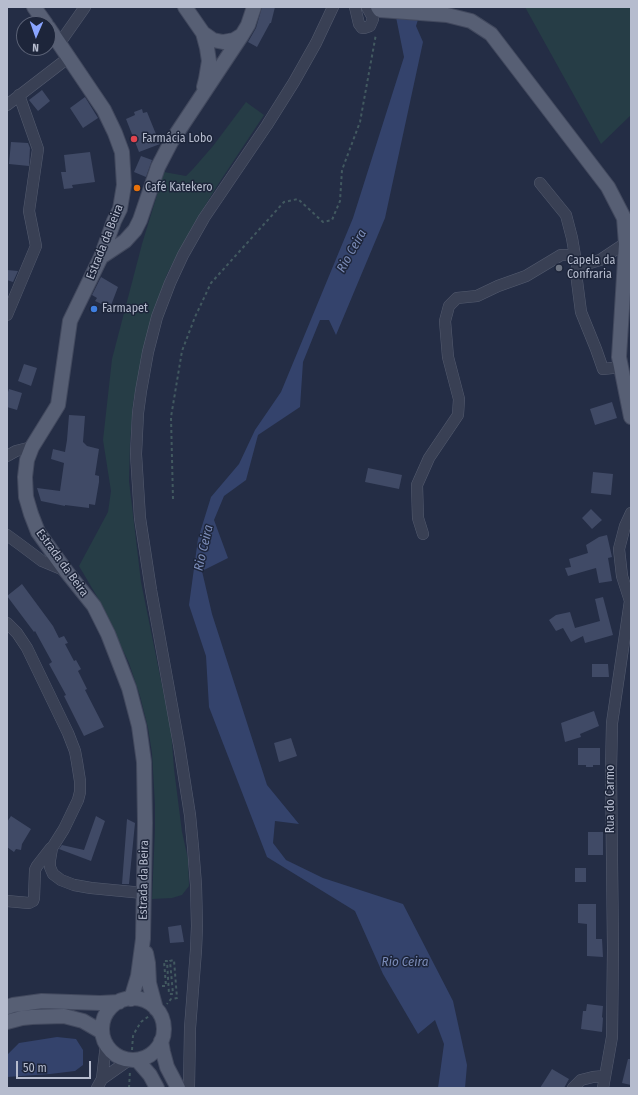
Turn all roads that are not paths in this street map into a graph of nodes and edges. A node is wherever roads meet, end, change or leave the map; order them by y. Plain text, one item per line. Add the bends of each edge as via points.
1 (34, 7) edge
2 (85, 7) edge
3 (185, 7) edge
4 (254, 7) edge
5 (333, 7) edge
6 (355, 7) edge
7 (368, 7) edge
8 (378, 7) edge
9 (40, 16) edge
10 (203, 33) junction
11 (242, 36) junction
12 (56, 38) edge
13 (60, 44) junction
14 (68, 58) junction
15 (201, 97) junction
16 (11, 99) edge
17 (540, 183) dead end
18 (114, 221) junction
19 (126, 241) junction
20 (628, 241) edge
21 (574, 255) junction
22 (101, 257) junction
23 (576, 267) junction
24 (7, 315) edge
25 (621, 367) junction
26 (630, 410) edge
27 (32, 447) junction
28 (7, 456) edge
29 (631, 513) edge
30 (423, 534) dead end
31 (7, 535) edge
32 (66, 571) junction
33 (7, 623) edge
34 (52, 848) junction
35 (143, 893) junction
36 (7, 901) edge
37 (143, 939) junction
38 (125, 1000) junction
39 (7, 1007) edge
40 (157, 1010) junction
41 (7, 1022) edge
42 (104, 1038) junction
43 (161, 1041) junction
44 (132, 1060) junction
45 (605, 1076) junction
46 (100, 1083) edge
47 (176, 1085) edge
48 (157, 1088) edge
49 (189, 1088) edge
50 (573, 1088) edge
51 (603, 1088) edge

1 - 9 main road
2 - 13 street
3 - 10 main road
4 - 11 main road
5 - 49 street via 294,82 204,218 176,269 157,316 140,398 136,435 140,518 182,759 196,885 196,956 190,1028
6 - 7 street via 362,28 370,26 373,19
8 - 20 main road via 380,10 447,15 471,21 491,34 608,188 624,218
10 - 11 main road via 223,42
10 - 15 main road via 209,61
11 - 15 main road
12 - 13 main road, Estrada da Beira
13 - 14 main road, Estrada da Beira
14 - 16 street
14 - 18 main road, Estrada da Beira via 104,110 122,152 124,186 120,209
15 - 19 main road via 171,142 158,167 140,220
16 - 24 street via 38,149 29,211 36,246
17 - 21 street via 566,215
18 - 19 main road via 118,232
18 - 22 main road, Estrada da Beira
19 - 22 main road
20 - 23 street via 600,260
20 - 25 main road via 619,357
21 - 23 street
21 - 30 street via 561,255 526,276 477,296 457,298 448,306 445,321 448,357 459,399 458,415 429,458 417,485 418,518
22 - 27 main road, Estrada da Beira via 70,322 58,405
23 - 25 street via 581,312 602,369
25 - 26 main road
27 - 28 street
27 - 32 main road, Estrada da Beira via 25,477 29,509 38,532
29 - 45 street, Rua do Carmo via 619,549 622,576 630,601 612,723 613,1021
31 - 32 street via 42,561
32 - 35 main road, Estrada da Beira via 94,606 108,634 129,688 139,726 144,762
33 - 34 street via 27,648 75,751 80,792 64,829
34 - 35 street via 50,867 53,874 61,880 91,888
34 - 36 street via 35,870 33,901
35 - 37 main road, Estrada da Beira
37 - 38 main road, Estrada da Beira via 138,976
37 - 40 main road, Estrada da Beira
38 - 39 main road via 100,1003 42,1001
38 - 40 main road via 145,1001
38 - 42 main road via 111,1007 106,1014 103,1023
40 - 43 main road, Estrada da Beira via 163,1025
41 - 42 main road via 22,1018 64,1016 83,1021
42 - 44 main road via 112,1052
42 - 46 street
43 - 44 main road via 156,1050 147,1057
43 - 47 main road via 165,1063
44 - 46 street
44 - 48 main road via 150,1075
45 - 50 street via 581,1080
45 - 51 street, Rua do Carmo

